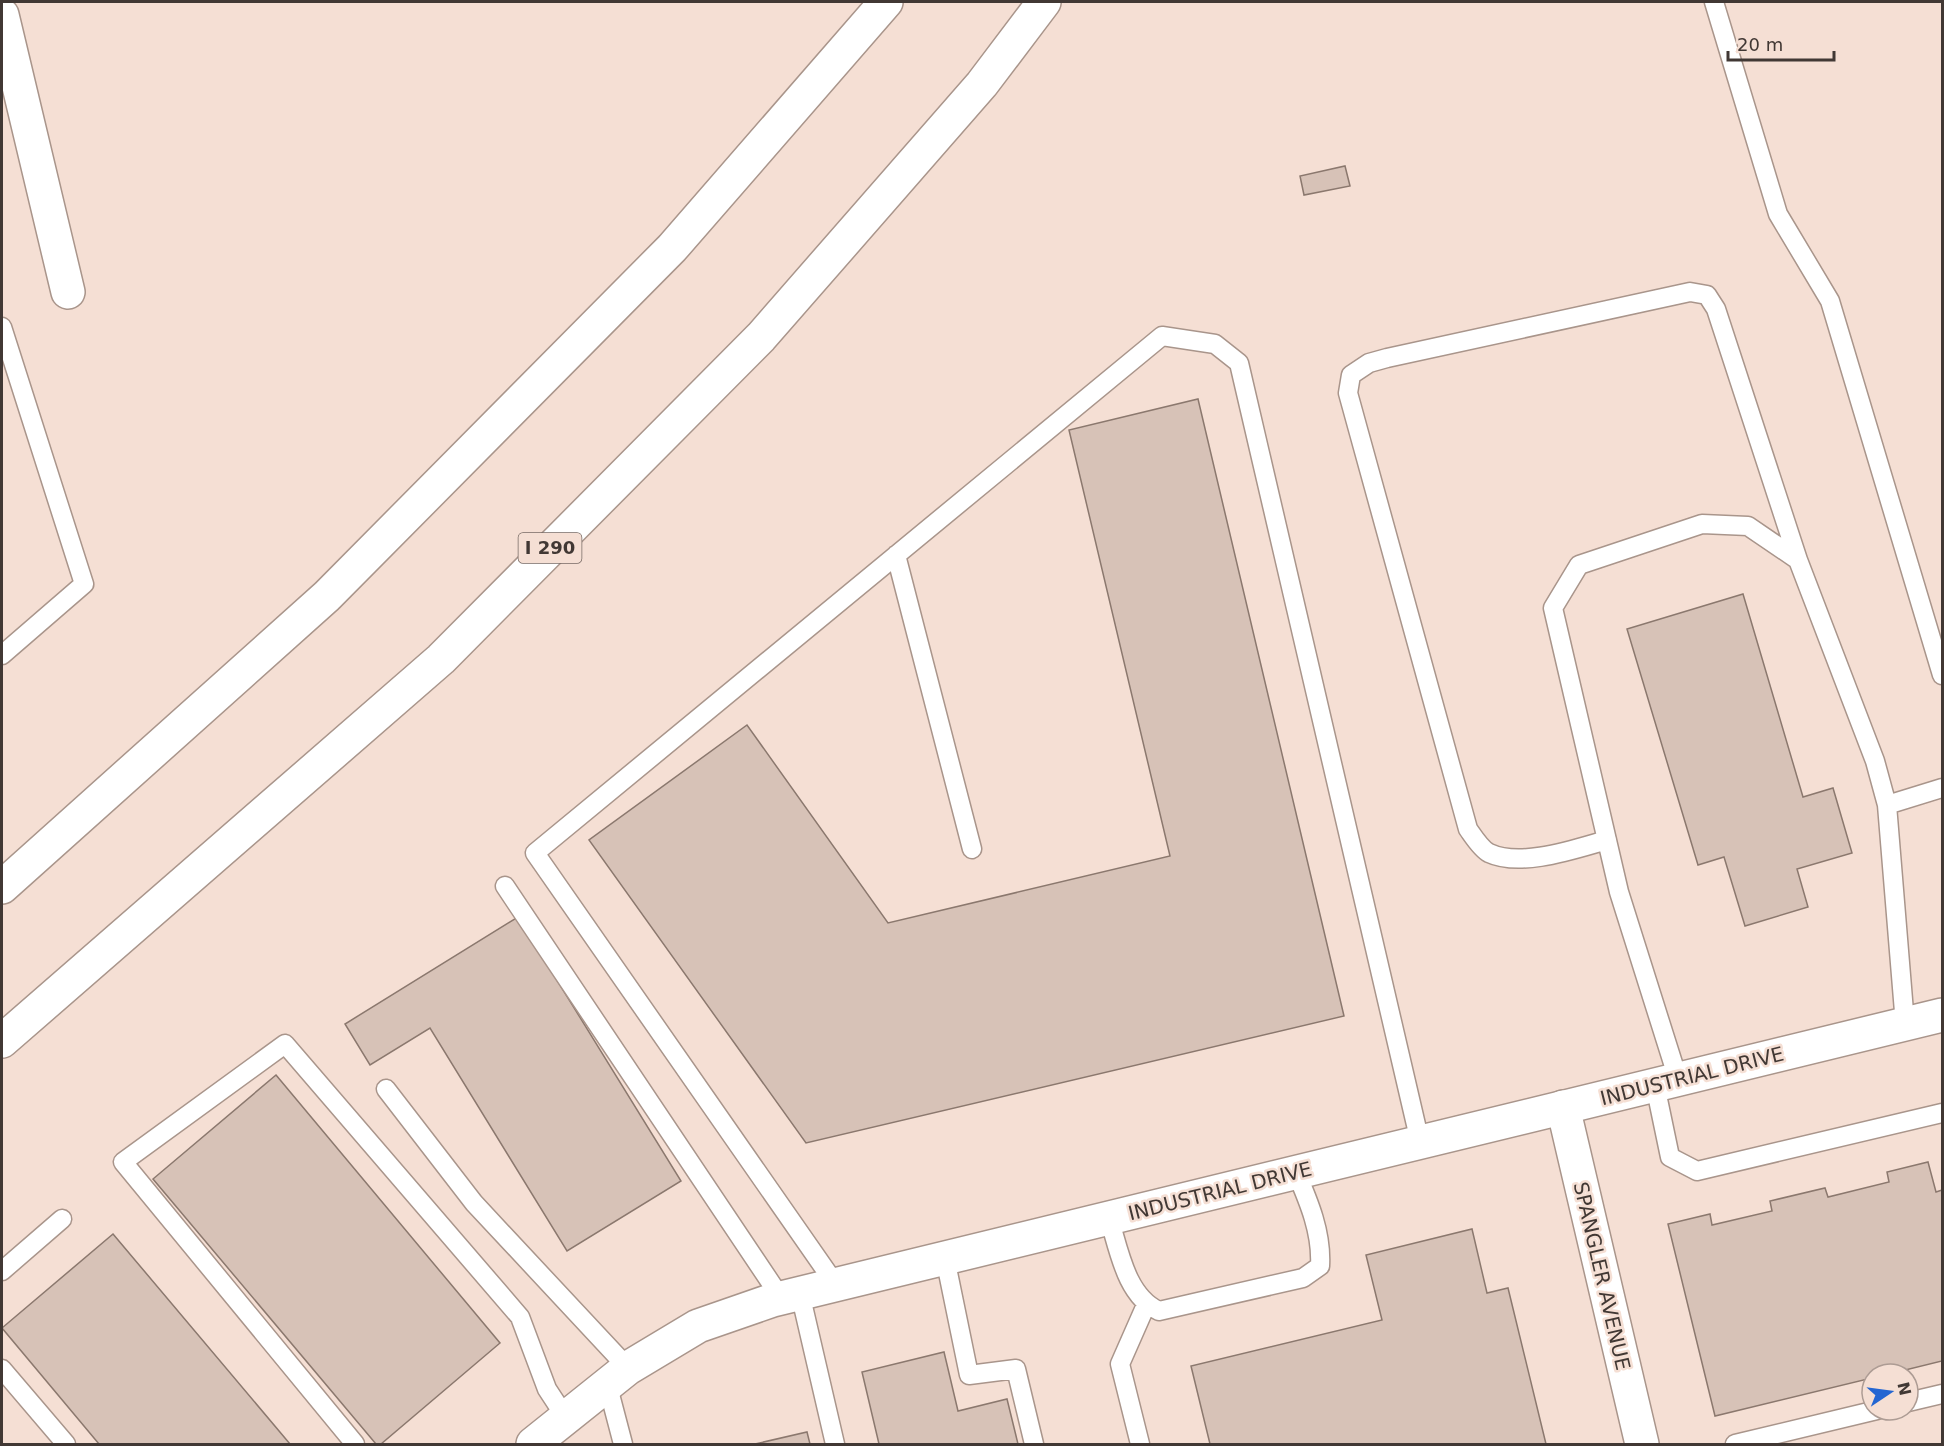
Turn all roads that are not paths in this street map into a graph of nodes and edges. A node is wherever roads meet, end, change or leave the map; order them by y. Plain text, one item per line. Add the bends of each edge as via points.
1 (886, 2) edge
2 (1044, 2) edge
3 (1714, 2) edge
4 (2, 15) edge
5 (68, 292) dead end
6 (2, 327) edge
7 (896, 555) junction
8 (1798, 560) junction
9 (2, 655) edge
10 (1942, 675) edge
11 (1942, 788) edge
12 (1887, 805) junction
13 (1607, 840) junction
14 (972, 849) dead end
15 (505, 886) dead end
16 (2, 887) edge
17 (1942, 1015) edge
18 (1905, 1024) junction
19 (2, 1041) edge
20 (1666, 1082) junction
21 (386, 1089) dead end
22 (1563, 1107) junction
23 (1942, 1113) edge
24 (1420, 1142) junction
25 (1296, 1172) junction
26 (1109, 1218) junction
27 (62, 1219) dead end
28 (945, 1258) junction
29 (2, 1271) edge
30 (836, 1285) junction
31 (790, 1296) junction
32 (1146, 1305) junction
33 (2, 1369) edge
34 (618, 1376) junction
35 (1942, 1394) edge
36 (1920, 1399) edge
37 (1860, 1414) edge
38 (566, 1418) junction
39 (66, 1444) edge
40 (355, 1444) edge
41 (533, 1444) edge
42 (623, 1444) edge
43 (835, 1444) edge
44 (1034, 1444) edge
45 (1140, 1444) edge
46 (1642, 1444) edge
47 (1736, 1444) edge

1 - 16 main road via 672,249 336,588
2 - 19 main road, I 290 via 982,84 761,337 441,659
3 - 10 lane via 1778,214 1830,300
4 - 5 main road
6 - 9 lane via 84,584
7 - 14 lane
7 - 24 lane via 1162,336 1215,344 1239,363
7 - 30 lane via 535,853
8 - 12 lane via 1875,761
8 - 13 lane via 1748,526 1702,524 1579,565 1553,608
8 - 13 lane via 1716,309 1707,295 1690,292 1387,358 1369,363 1351,375 1348,393 1468,829 1488,853 1514,859 1564,852
11 - 12 lane
12 - 18 lane
13 - 20 lane
15 - 31 lane
17 - 18 main road, INDUSTRIAL DRIVE
18 - 20 main road, INDUSTRIAL DRIVE
20 - 22 main road, INDUSTRIAL DRIVE
20 - 23 lane via 1671,1157 1697,1171
21 - 34 lane via 474,1203
22 - 24 main road, INDUSTRIAL DRIVE
22 - 46 main road, SPANGLER AVENUE
24 - 25 main road, INDUSTRIAL DRIVE
25 - 26 main road, INDUSTRIAL DRIVE
25 - 32 lane via 1321,1246 1320,1266 1304,1278 1174,1309 1159,1311
26 - 28 main road, INDUSTRIAL DRIVE
26 - 32 lane via 1128,1278
27 - 29 lane
28 - 30 main road, INDUSTRIAL DRIVE
28 - 44 lane via 969,1375 1016,1369
30 - 31 main road, INDUSTRIAL DRIVE
31 - 34 main road, INDUSTRIAL DRIVE via 698,1326
31 - 43 lane
32 - 45 lane via 1120,1364
33 - 39 lane
34 - 38 main road, INDUSTRIAL DRIVE
34 - 42 lane
35 - 36 lane
37 - 47 lane
38 - 40 lane via 547,1389 520,1317 285,1044 123,1162
38 - 41 main road, INDUSTRIAL DRIVE

